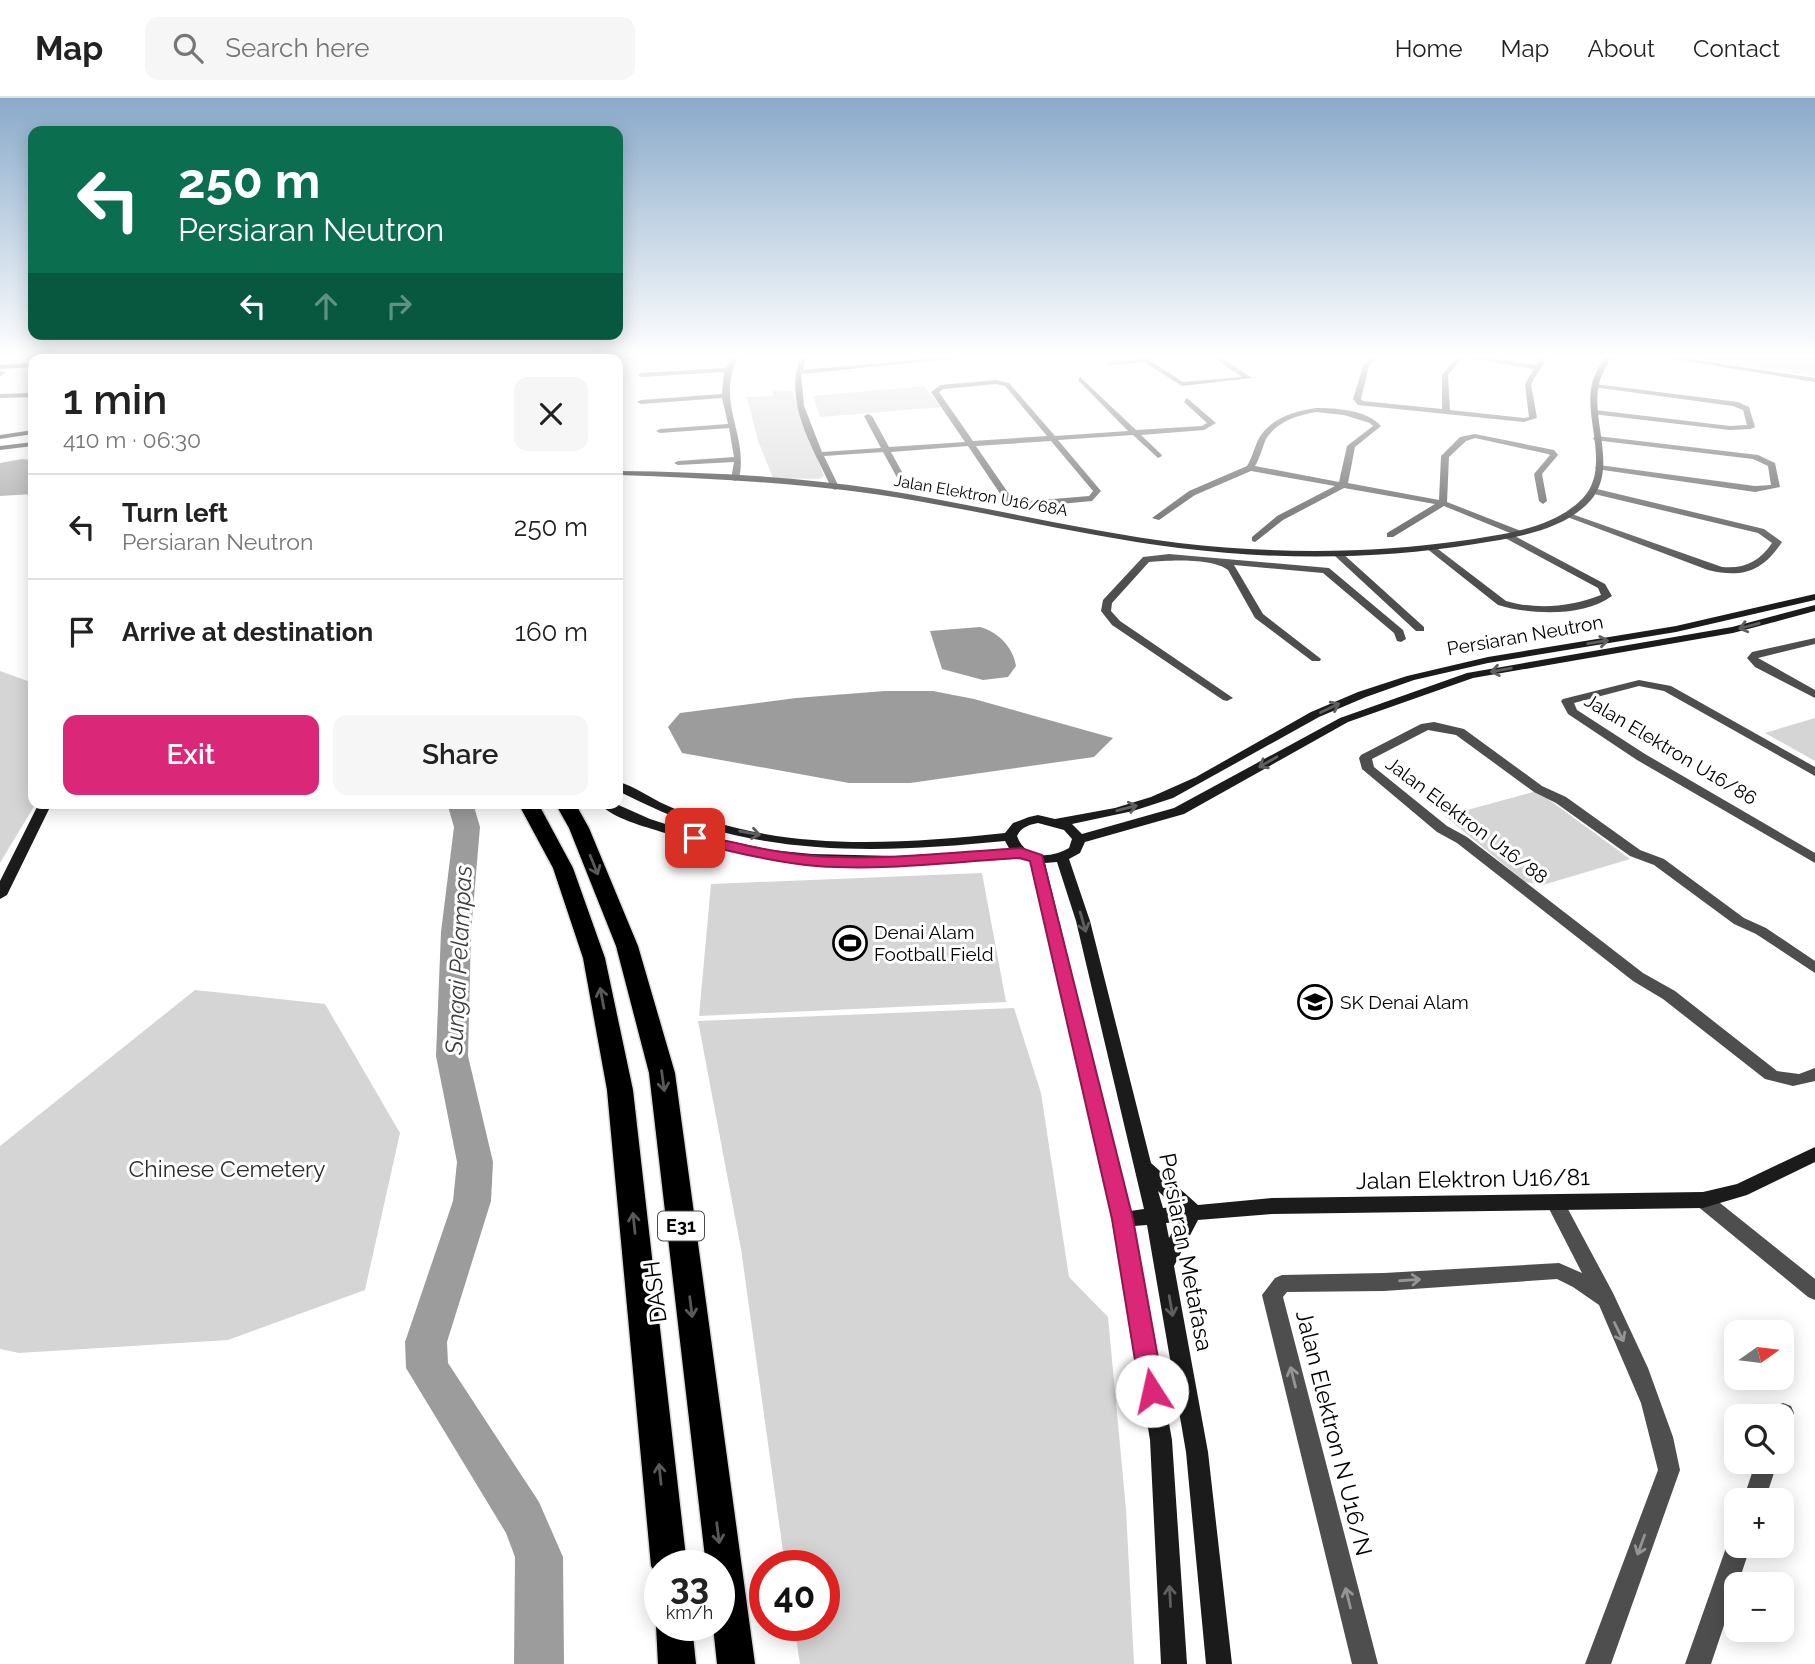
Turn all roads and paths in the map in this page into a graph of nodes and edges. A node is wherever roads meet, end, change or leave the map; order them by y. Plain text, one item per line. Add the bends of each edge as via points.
1 (26, 431) edge
2 (732, 431) edge
3 (813, 431) edge
4 (876, 431) edge
5 (961, 431) edge
6 (1047, 431) edge
7 (1160, 431) edge
8 (1269, 431) edge
9 (1370, 431) edge
10 (1596, 431) edge
11 (1134, 433) junction
12 (0, 437) edge
13 (1053, 438) junction
14 (1597, 438) junction
15 (970, 444) junction
16 (28, 445) edge
17 (2, 449) edge
18 (886, 450) junction
19 (821, 454) junction
20 (1158, 456) dead end
21 (739, 459) junction
22 (678, 463) dead end
23 (1600, 467) junction
24 (1250, 468) junction
25 (623, 473) edge
26 (735, 479) junction
27 (904, 484) dead end
28 (1343, 485) junction
29 (835, 486) junction
30 (1594, 491) junction
31 (1543, 501) dead end
32 (1443, 503) junction
33 (1566, 515) junction
34 (1156, 518) dead end
35 (1513, 534) junction
36 (1390, 535) dead end
37 (1255, 539) dead end
38 (1431, 548) junction
39 (1219, 550) junction
40 (1338, 554) junction
41 (1226, 563) junction
42 (1815, 597) edge
43 (1815, 608) edge
44 (1420, 629) dead end
45 (1401, 639) dead end
46 (1815, 641) edge
47 (1316, 659) dead end
48 (1815, 695) edge
49 (1227, 698) dead end
50 (1815, 772) edge
51 (623, 789) edge
52 (43, 809) edge
53 (531, 809) edge
54 (568, 809) edge
55 (617, 809) edge
56 (1060, 822) junction
57 (1010, 836) junction
58 (1079, 839) junction
59 (1029, 856) junction
60 (1062, 858) junction
61 (1815, 859) edge
62 (0, 895) edge
63 (1815, 968) edge
64 (1815, 1074) edge
65 (1815, 1154) edge
66 (1142, 1165) junction
67 (1703, 1200) junction
68 (1555, 1203) junction
69 (1194, 1212) junction
70 (1155, 1215) junction
71 (1123, 1219) junction
72 (1578, 1247) junction
73 (1164, 1265) junction
74 (1559, 1271) junction
75 (1815, 1291) edge
76 (1603, 1298) junction
77 (667, 1550) edge
78 (1734, 1558) edge
79 (675, 1641) edge
80 (677, 1664) edge
81 (736, 1664) edge
82 (1174, 1664) edge
83 (1219, 1664) edge
84 (1365, 1664) edge
85 (1598, 1664) edge
86 (1699, 1664) edge

1 - 12 street
2 - 21 street
3 - 19 street
4 - 18 street
5 - 15 street
6 - 13 street
7 - 11 street
8 - 24 street
9 - 28 street via 1351,446
10 - 14 street
11 - 13 street
11 - 20 street
13 - 15 street
13 - 15 street via 1097,491 1093,498 1029,504 1008,499
14 - 23 street
14 - 23 street via 1755,457 1772,465 1776,487 1755,489
15 - 18 street
16 - 17 street
18 - 19 street
18 - 27 street
19 - 29 street
21 - 22 street
21 - 26 street
23 - 30 street
24 - 28 street
24 - 34 street via 1192,493
25 - 26 street, Jalan Elektron U16/68A
26 - 29 street, Jalan Elektron U16/68A
28 - 32 street
28 - 37 street via 1280,518
29 - 39 street, Jalan Elektron U16/68A
30 - 33 street, Jalan Elektron U16/68A
30 - 33 street via 1761,531 1777,542 1771,554 1747,571 1731,572
31 - 32 street via 1538,474 1554,455 1539,447 1483,436 1463,439 1445,456
32 - 35 street
32 - 36 street
33 - 35 street, Jalan Elektron U16/68A
35 - 38 street, Jalan Elektron U16/68A
35 - 38 street via 1602,586 1607,596 1544,608 1514,607 1502,603
38 - 40 street, Jalan Elektron U16/68A
39 - 40 street, Jalan Elektron U16/68A
39 - 41 street
40 - 44 street
41 - 45 street via 1313,568 1335,575 1399,632
41 - 47 street via 1259,616
41 - 49 street via 1155,557 1142,562 1107,602 1106,611 1116,623
56 -> 42 street, Persiaran Neutron via 1166,796 1293,726 1385,686 1490,659 1718,621
43 -> 58 street, Persiaran Neutron via 1733,630 1471,675 1344,720 1179,811
46 - 48 street via 1752,658
50 - 61 street, Jalan Elektron U16/86 via 1667,688 1639,683 1567,701 1572,712 1641,757
51 -> 57 street via 645,802 723,829 786,840 862,847 930,846
52 - 62 street
77 -> 53 highway, DASH / E31 via 620,1090 594,958 564,868
54 -> 81 highway, DASH / E31 via 626,946 662,1073
55 - 59 street via 648,824 719,845 817,861
56 - 57 street, Persiaran Neutron via 1028,821
56 - 58 street
57 - 59 street
58 - 60 street via 1075,850
59 - 60 street
59 - 71 street
60 -> 66 street, Persiaran Metafasa via 1083,921
63 - 64 street, Jalan Elektron U16/88 via 1761,930 1739,921 1658,862 1635,853 1538,789 1460,732 1425,727 1365,758 1368,769 1442,829 1771,1075 1796,1080
65 - 67 street, Jalan Elektron U16/81 via 1741,1190
66 - 69 street
66 - 70 street, Persiaran Metafasa
67 - 68 street, Jalan Elektron U16/81
67 - 75 street
68 - 69 street, Jalan Elektron U16/81 via 1272,1206
68 - 72 street
69 - 70 street, Jalan Elektron U16/81
69 - 73 street
70 - 71 street, Jalan Elektron U16/81
70 - 73 street, Persiaran Metafasa
82 -> 71 street via 1161,1440
72 - 74 street
72 - 76 street
73 -> 83 street, Persiaran Metafasa via 1197,1452
74 - 76 street
84 -> 74 street, Jalan Elektron N U16/N via 1272,1295 1282,1284
76 -> 85 street via 1640,1375 1669,1470
78 - 86 street
79 - 80 highway

